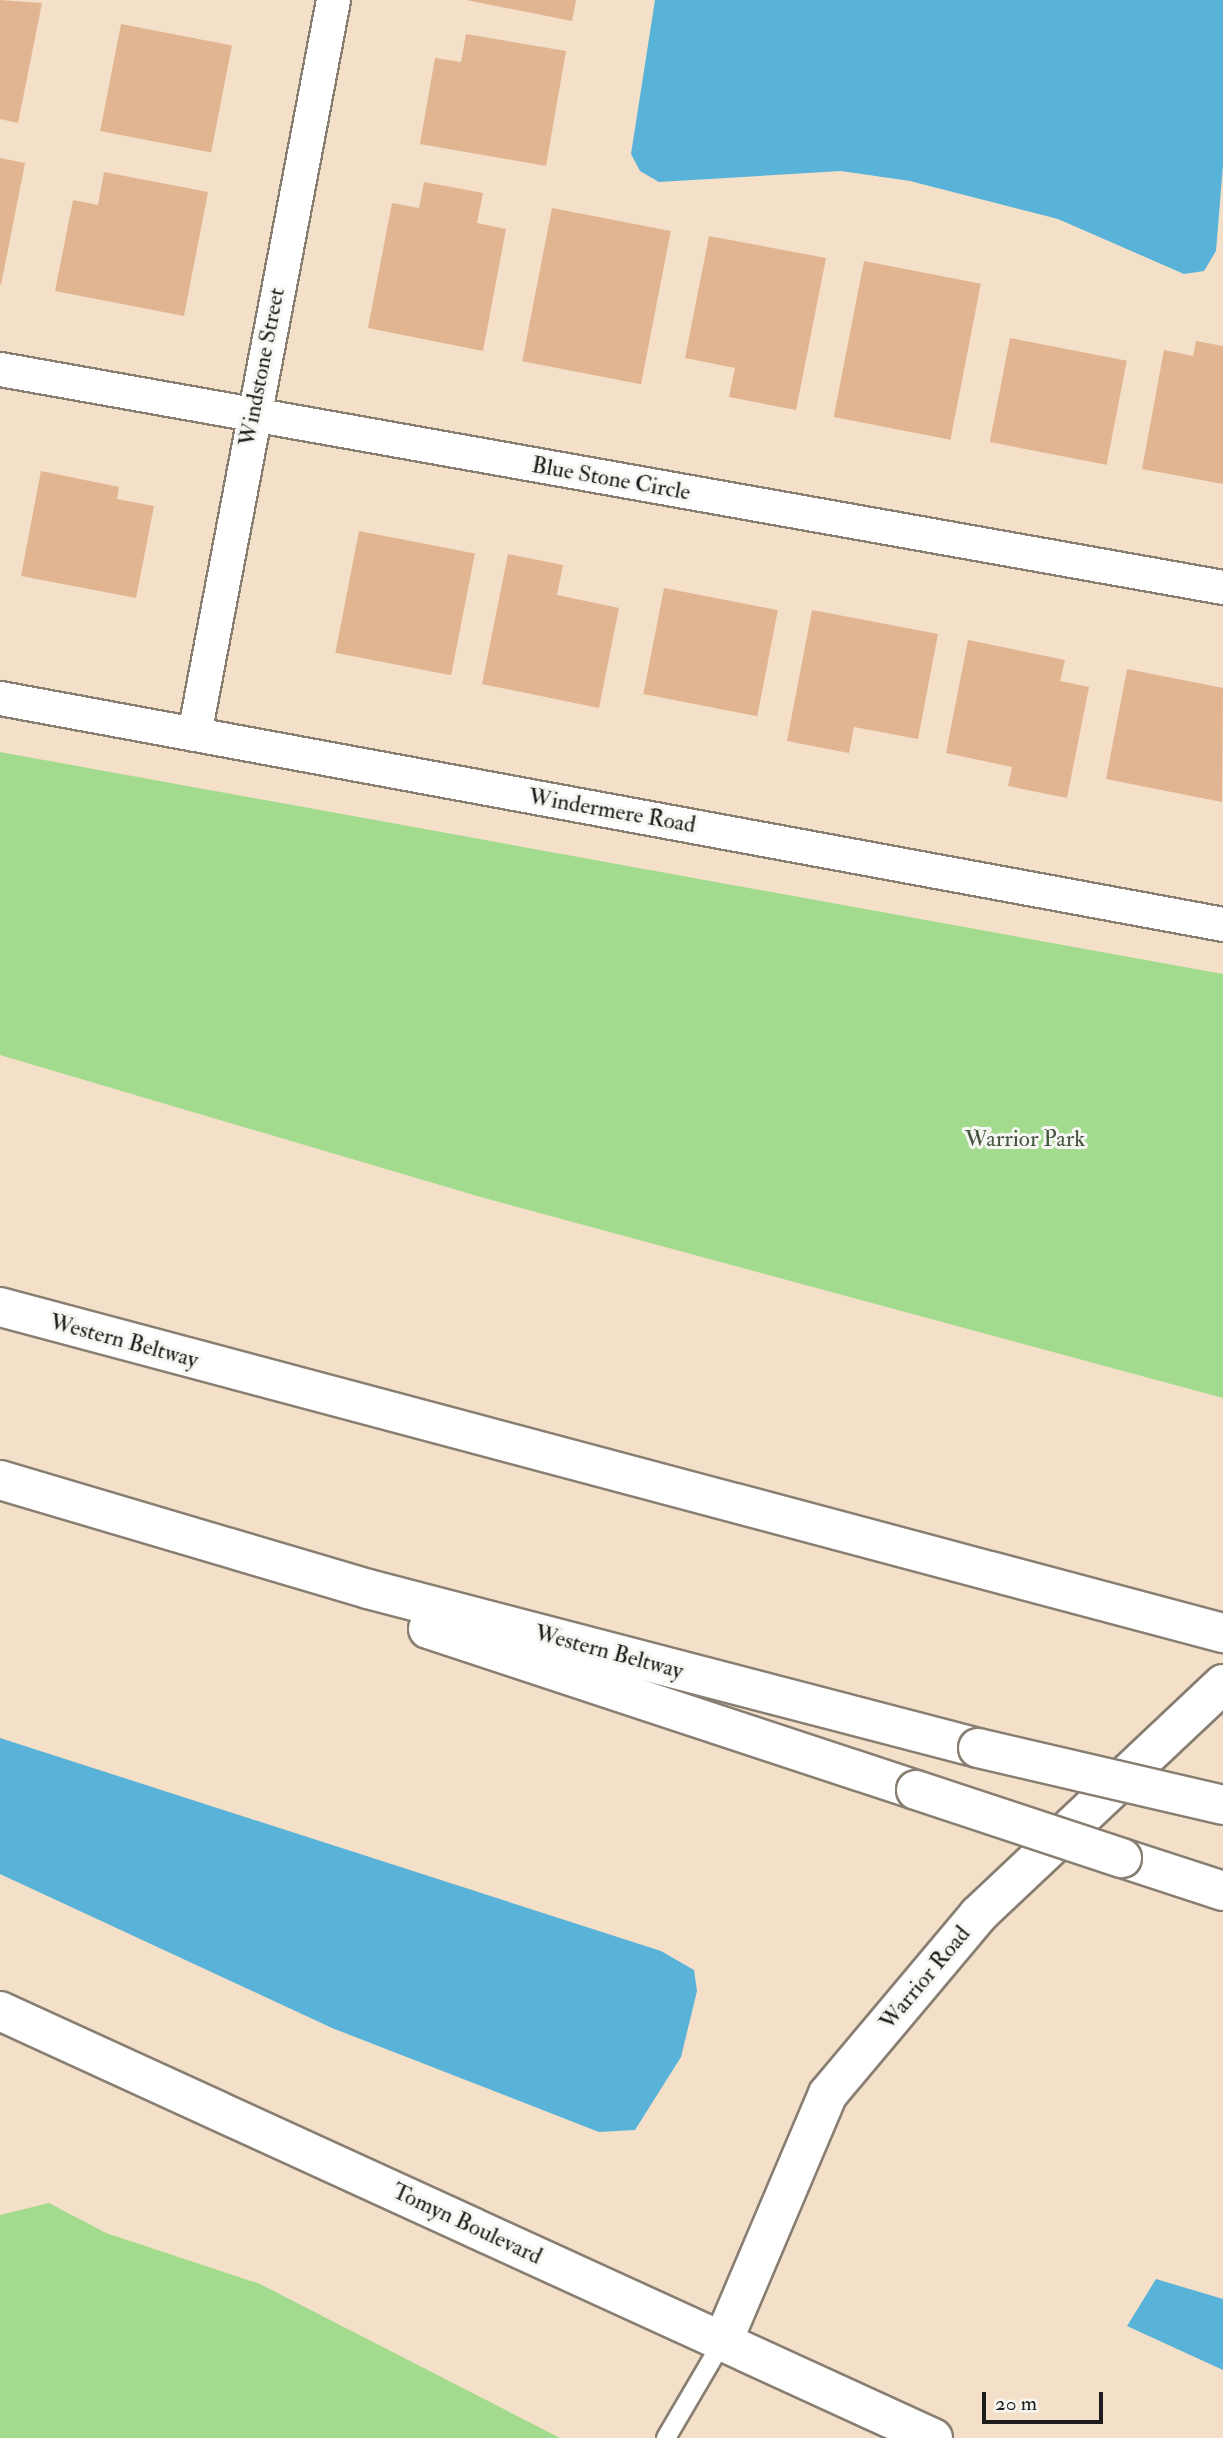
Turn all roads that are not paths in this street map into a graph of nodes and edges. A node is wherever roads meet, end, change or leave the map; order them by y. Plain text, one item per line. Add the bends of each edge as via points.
1 (333, 0) edge
2 (0, 369) edge
3 (252, 415) junction
4 (1223, 587) edge
5 (0, 698) edge
6 (194, 734) junction
7 (1223, 924) edge
8 (0, 1307) edge
9 (0, 1480) edge
10 (0, 1488) edge
11 (1223, 1633) edge
12 (1223, 1684) edge
13 (1223, 1805) edge
14 (1223, 1891) edge
15 (0, 2011) edge
16 (723, 2341) junction
17 (666, 2438) edge
18 (933, 2438) edge

1 - 3 street, Windstone Street
2 - 3 street, Blue Stone Circle
3 - 4 street, Blue Stone Circle
3 - 6 street, Windstone Street
5 - 6 street, Windermere Road
6 - 7 street, Windermere Road
8 - 11 main road, Western Beltway
9 - 13 main road, Western Beltway, bridge via 368,1589 978,1748
10 - 14 main road, bridge
12 - 16 main road, Warrior Road via 978,1915 828,2094
15 - 16 main road, Tomyn Boulevard
16 - 17 lane
16 - 18 main road, Tomyn Boulevard

